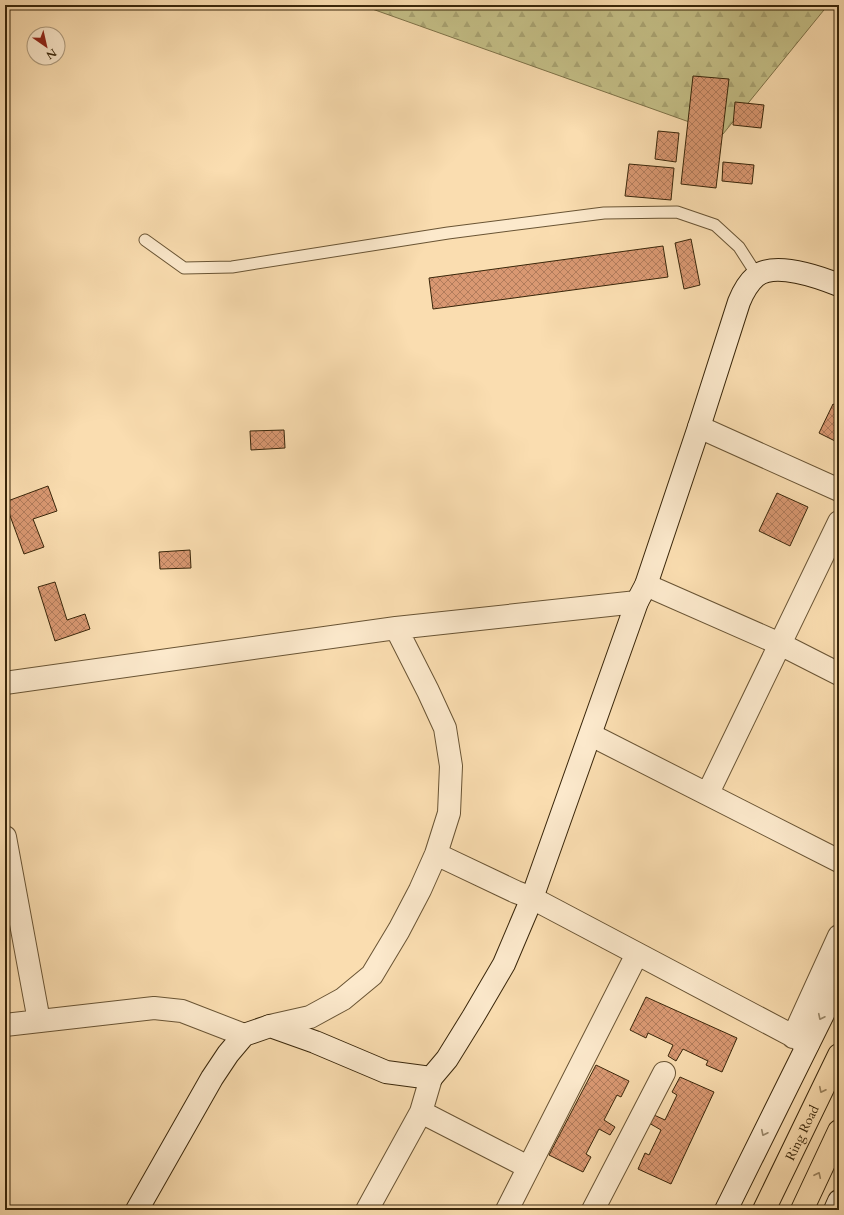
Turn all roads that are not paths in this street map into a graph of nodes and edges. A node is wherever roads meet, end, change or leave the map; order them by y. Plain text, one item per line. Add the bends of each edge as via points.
1 (145, 240) dead end
2 (757, 275) junction
3 (839, 285) edge
4 (699, 427) junction
5 (839, 490) edge
6 (839, 522) edge
7 (642, 593) junction
8 (396, 628) junction
9 (780, 644) junction
10 (839, 674) edge
11 (5, 683) edge
12 (591, 735) junction
13 (708, 793) junction
14 (5, 837) edge
15 (436, 854) junction
16 (839, 861) edge
17 (532, 898) junction
18 (839, 936) edge
19 (637, 954) junction
20 (839, 982) edge
21 (40, 1021) junction
22 (5, 1025) edge
23 (270, 1026) junction
24 (244, 1035) junction
25 (800, 1040) junction
26 (839, 1055) edge
27 (664, 1073) dead end
28 (431, 1078) junction
29 (421, 1112) junction
30 (839, 1131) edge
31 (528, 1167) junction
32 (839, 1201) edge
33 (137, 1210) edge
34 (367, 1210) edge
35 (507, 1210) edge
36 (593, 1210) edge
37 (726, 1210) edge
38 (764, 1210) edge
39 (802, 1210) edge
40 (835, 1210) edge

1 - 2 lane via 184,268 232,267 448,233 604,213 677,212 715,225 739,247
2 - 3 street via 772,270 789,271
2 - 4 street via 746,287 739,302
4 - 5 street
4 - 7 street
6 - 9 street
7 - 8 street
7 - 9 street
7 - 12 street
8 - 11 street
8 - 15 street via 445,728 451,766 449,812
9 - 10 street
9 - 13 street
12 - 13 street
12 - 17 street
13 - 16 street
14 - 21 street
15 - 17 street
15 - 23 street via 400,930 372,975 342,999 310,1017
17 - 19 street
17 - 28 street via 504,964 474,1017 447,1059
18 - 25 street
19 - 25 street
19 - 31 street
20 -> 25 street
21 - 22 street
21 - 24 street via 154,1008 182,1012
23 - 24 street
23 - 28 street via 386,1072
24 - 33 street via 212,1078
25 -> 37 street
26 -> 38 highway, Ring Road
27 - 36 street
28 - 29 street
29 - 31 street
29 - 34 street
39 -> 30 highway
31 - 35 street
32 - 40 street

